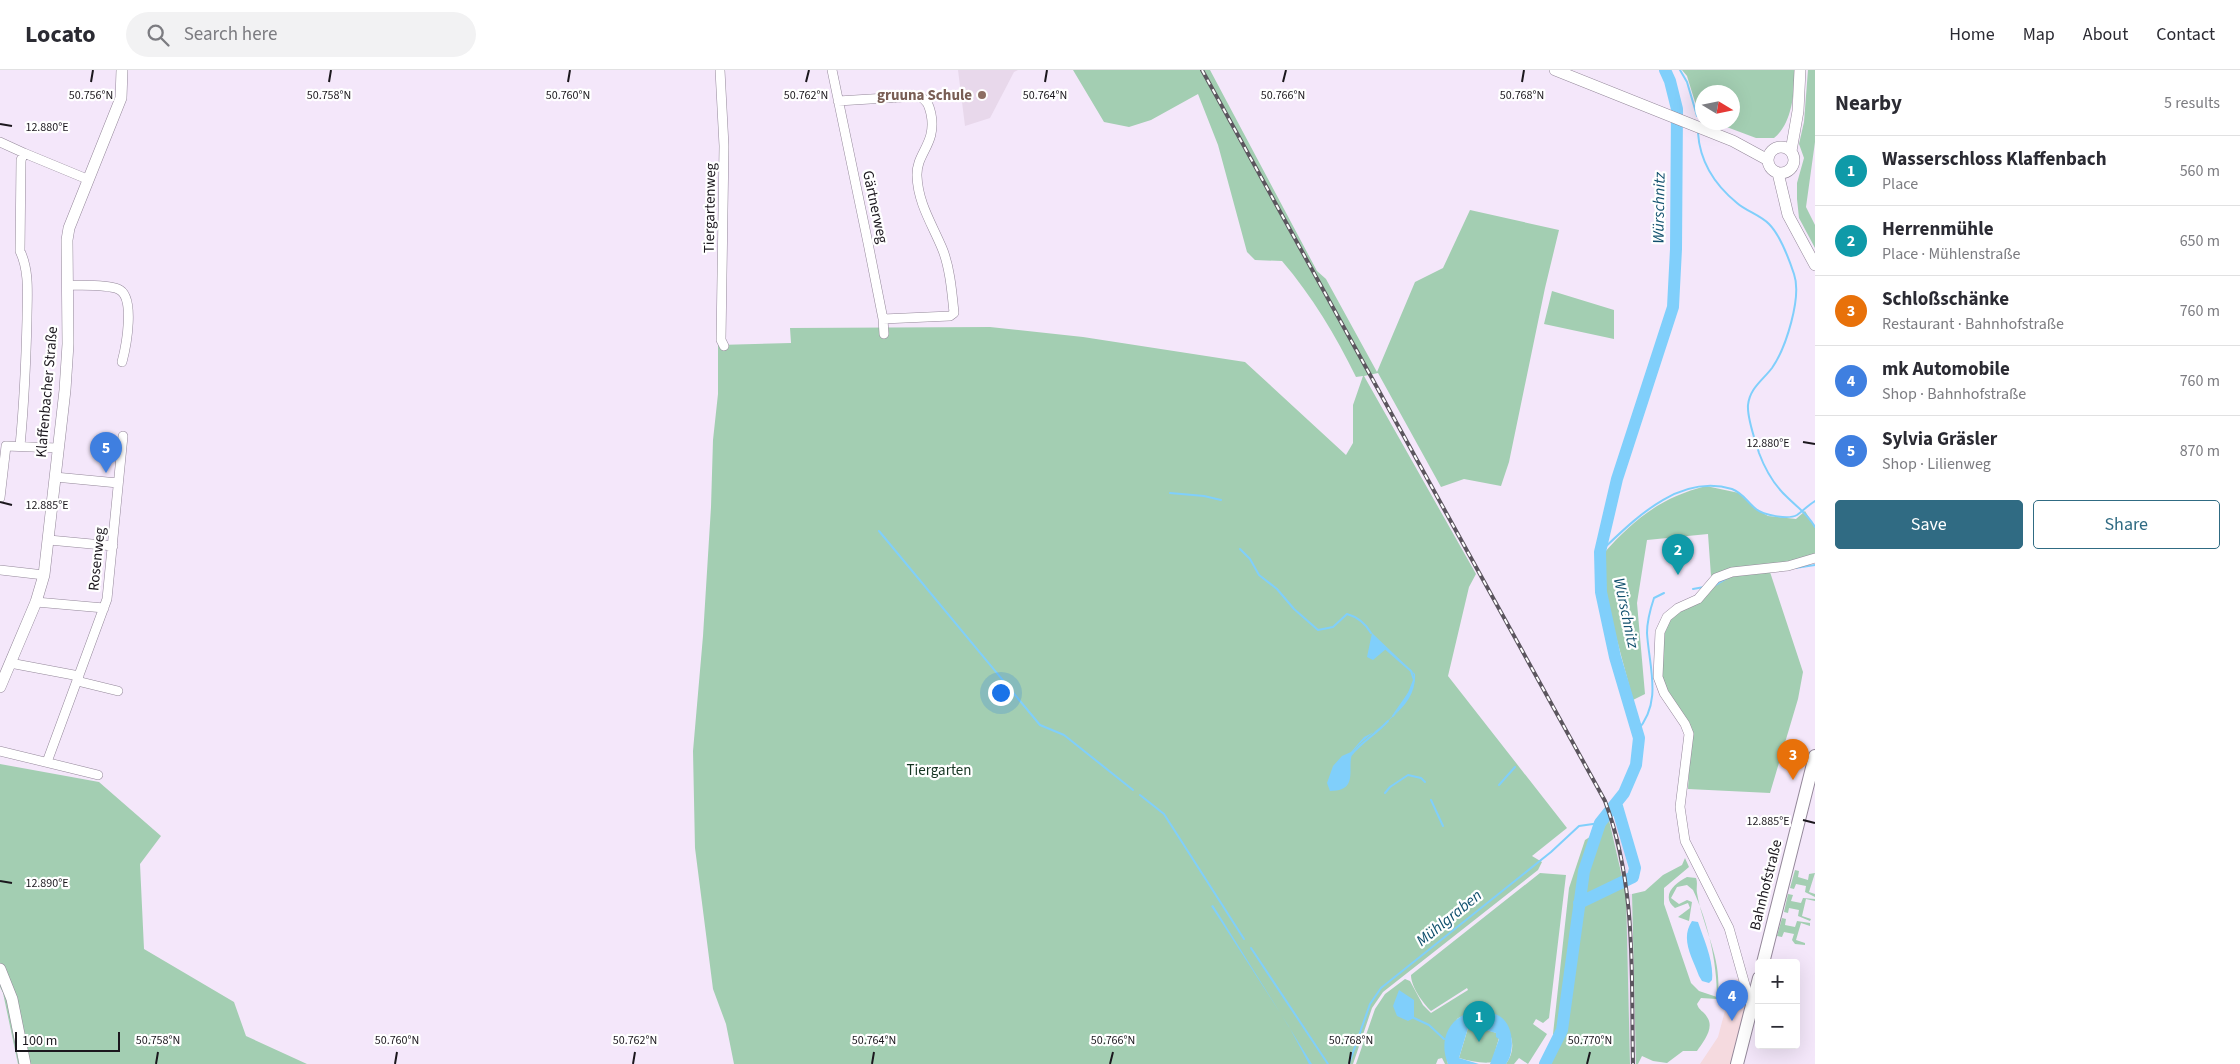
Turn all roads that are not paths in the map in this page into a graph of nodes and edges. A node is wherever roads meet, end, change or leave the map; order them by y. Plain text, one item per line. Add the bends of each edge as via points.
1 (122, 70) edge
2 (720, 70) edge
3 (832, 70) edge
4 (1555, 70) edge
5 (1800, 70) edge
6 (838, 101) junction
7 (0, 142) edge
8 (1778, 152) junction
9 (24, 153) junction
10 (1790, 170) junction
11 (1778, 173) junction
12 (87, 179) junction
13 (1788, 216) junction
14 (1815, 265) edge
15 (67, 285) junction
16 (883, 319) junction
17 (884, 334) dead end
18 (724, 346) dead end
19 (122, 362) dead end
20 (123, 436) dead end
21 (20, 446) junction
22 (57, 448) junction
23 (55, 477) junction
24 (118, 483) junction
25 (0, 498) edge
26 (49, 540) junction
27 (113, 546) junction
28 (1815, 558) edge
29 (0, 570) edge
30 (44, 575) junction
31 (36, 602) junction
32 (104, 608) junction
33 (10, 664) junction
34 (78, 678) junction
35 (0, 687) edge
36 (118, 691) dead end
37 (0, 751) edge
38 (1815, 756) edge
39 (47, 762) junction
40 (98, 775) dead end
41 (1764, 959) edge
42 (0, 969) edge
43 (1755, 992) edge
44 (1751, 1006) junction
45 (25, 1064) edge
46 (1737, 1064) edge

1 - 12 street, Klaffenbacher Straße via 120,98
2 - 18 street, Tiergartenweg via 724,146
3 - 6 street, Gärtnerweg
4 - 8 street via 1757,150
5 - 8 street via 1798,99
6 - 16 street, Gärtnerweg
6 - 16 street via 919,96 928,102 932,134 917,173 918,187 924,213 943,250 954,313 950,316
7 - 9 street
8 - 10 street via 1795,161
8 - 11 street via 1770,168
9 - 12 street
9 - 21 street via 21,160 20,251 26,264 26,380
10 - 11 street
10 - 13 street
11 - 13 street
12 - 15 street, Klaffenbacher Straße via 69,228
13 - 14 street
15 - 19 street via 116,288 124,292 128,302
15 - 22 street, Klaffenbacher Straße via 68,344
16 - 17 street, Gärtnerweg
20 - 24 street, Rosenweg
21 - 22 street
21 - 25 street via 4,448
22 - 23 street, Klaffenbacher Straße
23 - 24 street
23 - 26 street, Klaffenbacher Straße
24 - 27 street, Rosenweg
26 - 27 street
26 - 30 street, Klaffenbacher Straße
27 - 32 street, Rosenweg
28 - 44 street via 1788,566 1732,572 1716,578 1698,599 1672,612 1660,632 1658,677 1689,734 1680,807 1685,841 1729,928
29 - 30 street
30 - 31 street, Klaffenbacher Straße
31 - 32 street
31 - 33 street, Klaffenbacher Straße
32 - 34 street, Rosenweg
33 - 34 street
33 - 35 street, Klaffenbacher Straße
34 - 36 street
34 - 39 street, Rosenweg
37 - 39 street
38 - 41 main road, Bahnhofstraße
39 - 40 street
42 - 45 street via 12,999
43 - 44 main road
44 - 46 main road

